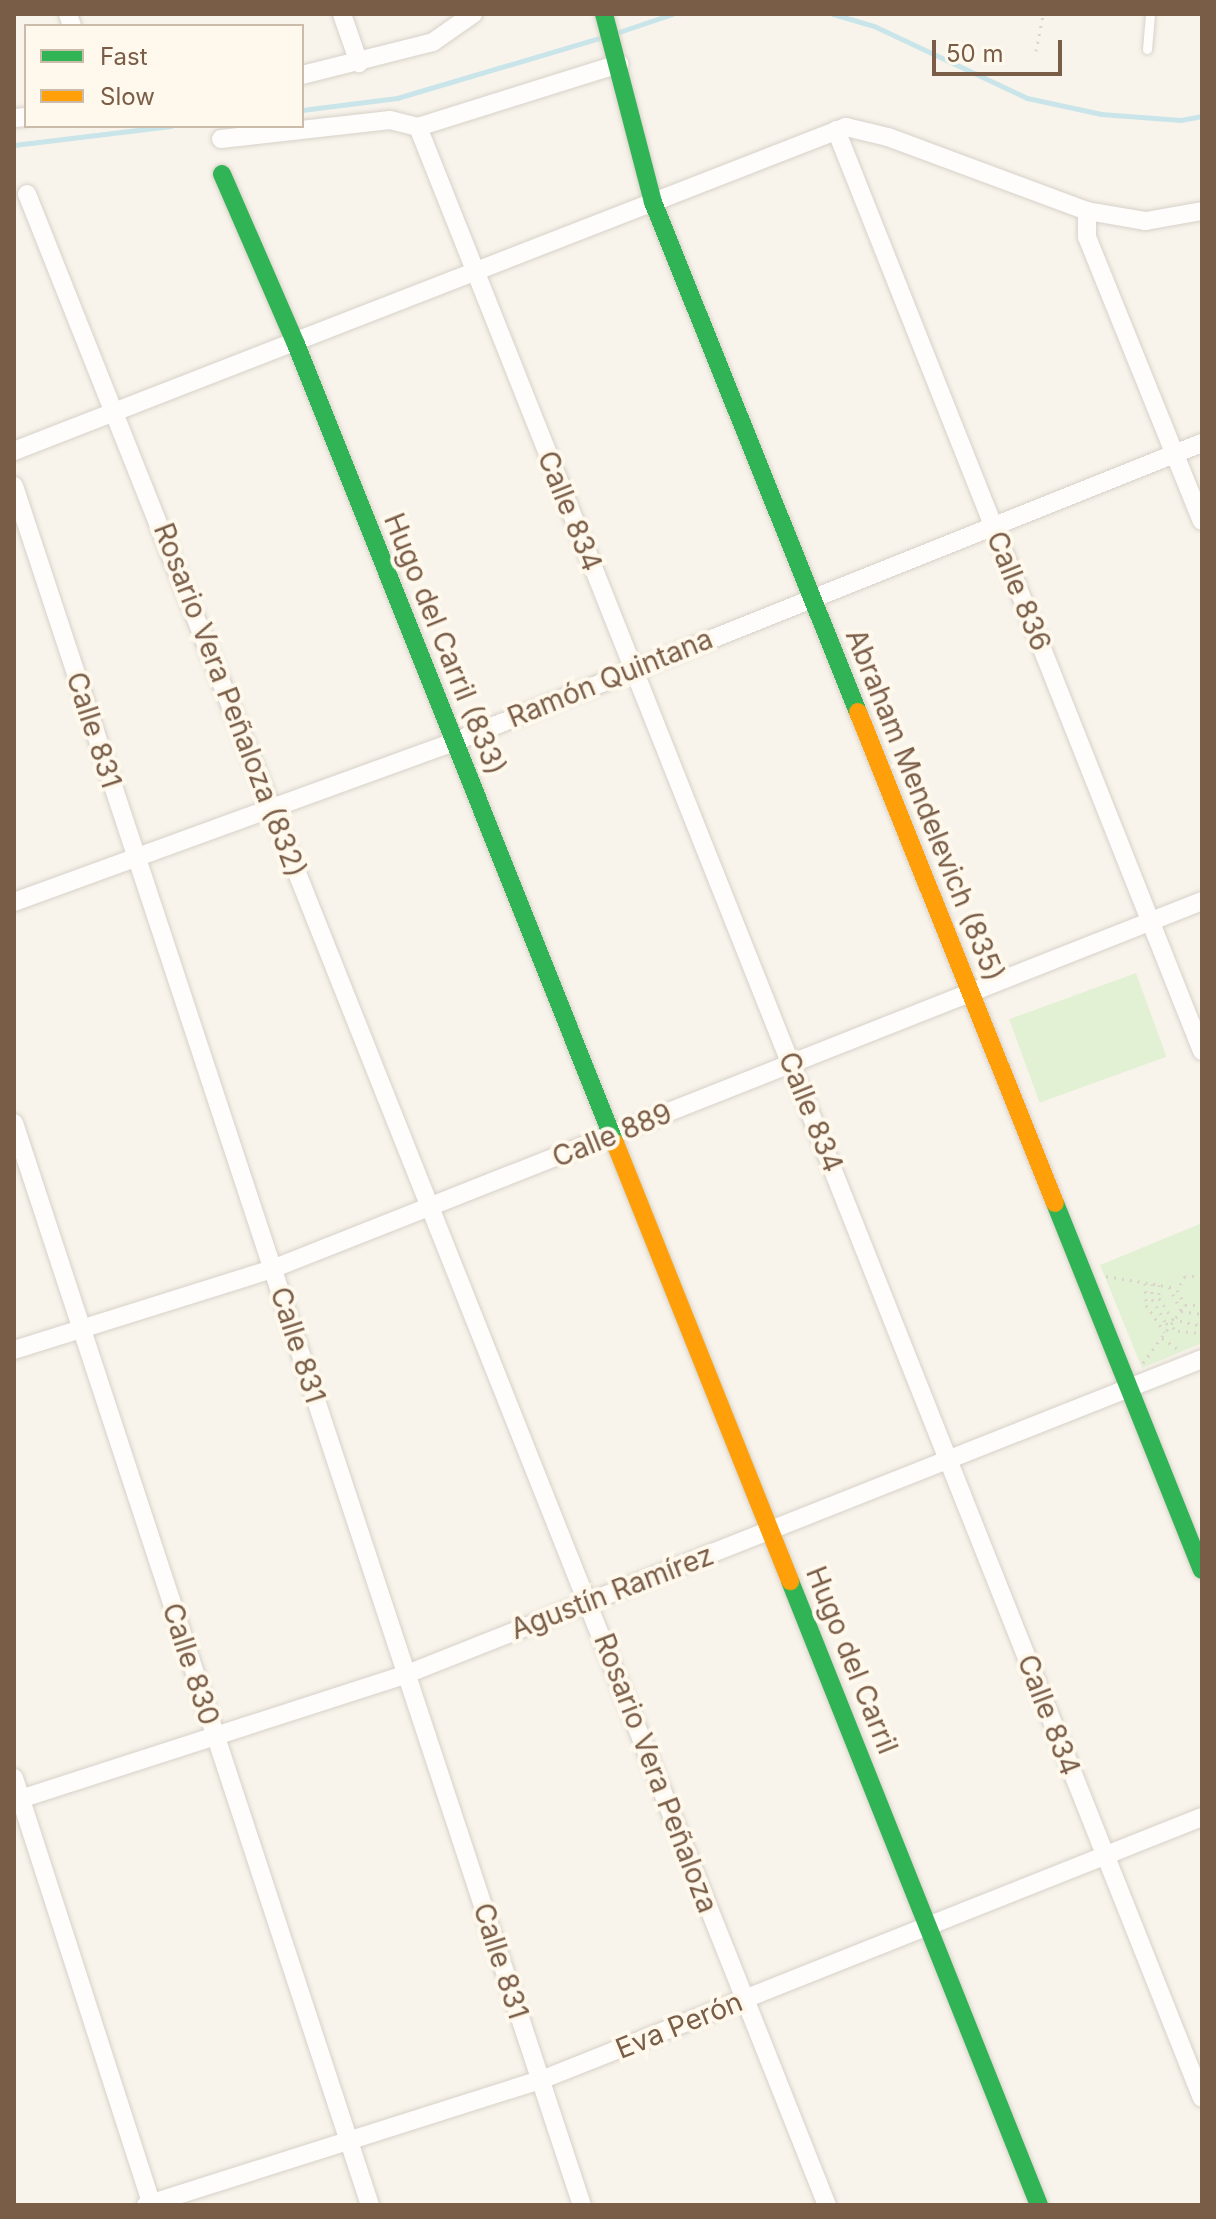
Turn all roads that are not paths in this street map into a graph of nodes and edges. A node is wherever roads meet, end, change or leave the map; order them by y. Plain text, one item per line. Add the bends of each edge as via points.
1 (342, 14) edge
2 (473, 14) edge
3 (604, 14) edge
4 (1150, 14) edge
5 (1147, 49) dead end
6 (617, 59) junction
7 (359, 63) junction
8 (304, 75) edge
9 (418, 127) junction
10 (836, 130) junction
11 (221, 139) dead end
12 (222, 174) dead end
13 (27, 194) dead end
14 (653, 202) junction
15 (1087, 211) junction
16 (1202, 211) edge
17 (476, 274) junction
18 (296, 344) junction
19 (117, 412) junction
20 (1202, 443) edge
21 (14, 451) edge
22 (1175, 454) junction
23 (14, 486) edge
24 (1202, 521) edge
25 (992, 525) junction
26 (810, 596) junction
27 (633, 668) junction
28 (454, 742) junction
29 (273, 811) junction
30 (136, 861) junction
31 (1202, 901) edge
32 (14, 902) edge
33 (1151, 921) junction
34 (970, 993) junction
35 (1202, 1051) edge
36 (792, 1064) junction
37 (14, 1123) edge
38 (613, 1135) junction
39 (431, 1207) junction
40 (272, 1269) junction
41 (80, 1327) junction
42 (14, 1350) edge
43 (1202, 1359) edge
44 (1129, 1387) junction
45 (949, 1459) junction
46 (770, 1530) junction
47 (1202, 1570) edge
48 (588, 1601) junction
49 (407, 1674) junction
50 (214, 1733) junction
51 (14, 1778) edge
52 (17, 1800) edge
53 (1202, 1817) edge
54 (1104, 1854) junction
55 (927, 1926) junction
56 (744, 2000) junction
57 (541, 2080) junction
58 (1202, 2098) edge
59 (349, 2142) junction
60 (150, 2204) edge
61 (370, 2205) edge
62 (582, 2205) edge
63 (827, 2205) edge
64 (1039, 2205) edge

1 - 7 street
2 - 7 street via 433,42
3 - 6 street, Abraham Mendelevich (835)
4 - 5 lane
6 - 9 street
6 - 14 street, Abraham Mendelevich (835)
7 - 8 street
9 - 11 street via 390,120
9 - 17 street, Calle 834
10 - 14 street
10 - 15 street via 869,130
10 - 25 street, Calle 836
12 - 18 street, Hugo del Carril (833)
13 - 19 street, Rosario Vera Peñaloza (832)
14 - 17 street
14 - 26 street, Abraham Mendelevich (835)
15 - 16 street via 1146,221
15 - 22 street via 1087,237
17 - 18 street
17 - 27 street, Calle 834
18 - 19 street
18 - 28 street, Hugo del Carril (833)
19 - 21 street
19 - 29 street, Rosario Vera Peñaloza (832)
20 - 22 street, Ramón Quintana
22 - 24 street
22 - 25 street, Ramón Quintana
23 - 30 street, Calle 831
25 - 26 street, Ramón Quintana
25 - 33 street, Calle 836
26 - 27 street, Ramón Quintana
26 - 34 street, Abraham Mendelevich (835)
27 - 28 street, Ramón Quintana
27 - 36 street, Calle 834
28 - 29 street, Ramón Quintana
28 - 38 street, Hugo del Carril (833)
29 - 30 street, Ramón Quintana
29 - 39 street, Rosario Vera Peñaloza (832)
30 - 32 street, Ramón Quintana
30 - 40 street, Calle 831
31 - 33 street, Calle 889
33 - 34 street, Calle 889
33 - 35 street, Calle 836
34 - 36 street, Calle 889
34 - 44 street, Abraham Mendelevich (835)
36 - 38 street, Calle 889
36 - 45 street, Calle 834
37 - 41 street, Calle 830
38 - 39 street, Calle 889
38 - 46 street, Hugo del Carril
39 - 40 street, Calle 889
39 - 48 street, Rosario Vera Peñaloza
40 - 41 street, Calle 889
40 - 49 street, Calle 831
41 - 42 street, Calle 889
41 - 50 street, Calle 830
43 - 44 street, Agustín Ramírez
44 - 45 street, Agustín Ramírez
44 - 47 street, Abraham Mendelevich (835)
45 - 46 street, Agustín Ramírez
45 - 54 street, Calle 834
46 - 48 street, Agustín Ramírez
46 - 55 street, Hugo del Carril
48 - 49 street, Agustín Ramírez
48 - 56 street, Rosario Vera Peñaloza
49 - 50 street, Agustín Ramírez
49 - 57 street, Calle 831
50 - 52 street, Agustín Ramírez
50 - 59 street, Calle 830
51 - 52 street
52 - 60 street
53 - 54 street, Eva Perón
54 - 55 street, Eva Perón
54 - 58 street, Calle 834
55 - 56 street, Eva Perón
55 - 64 street, Hugo del Carril
56 - 57 street, Eva Perón
56 - 63 street, Rosario Vera Peñaloza
57 - 59 street, Eva Perón
57 - 62 street, Calle 831
59 - 60 street, Eva Perón
59 - 61 street, Calle 830

